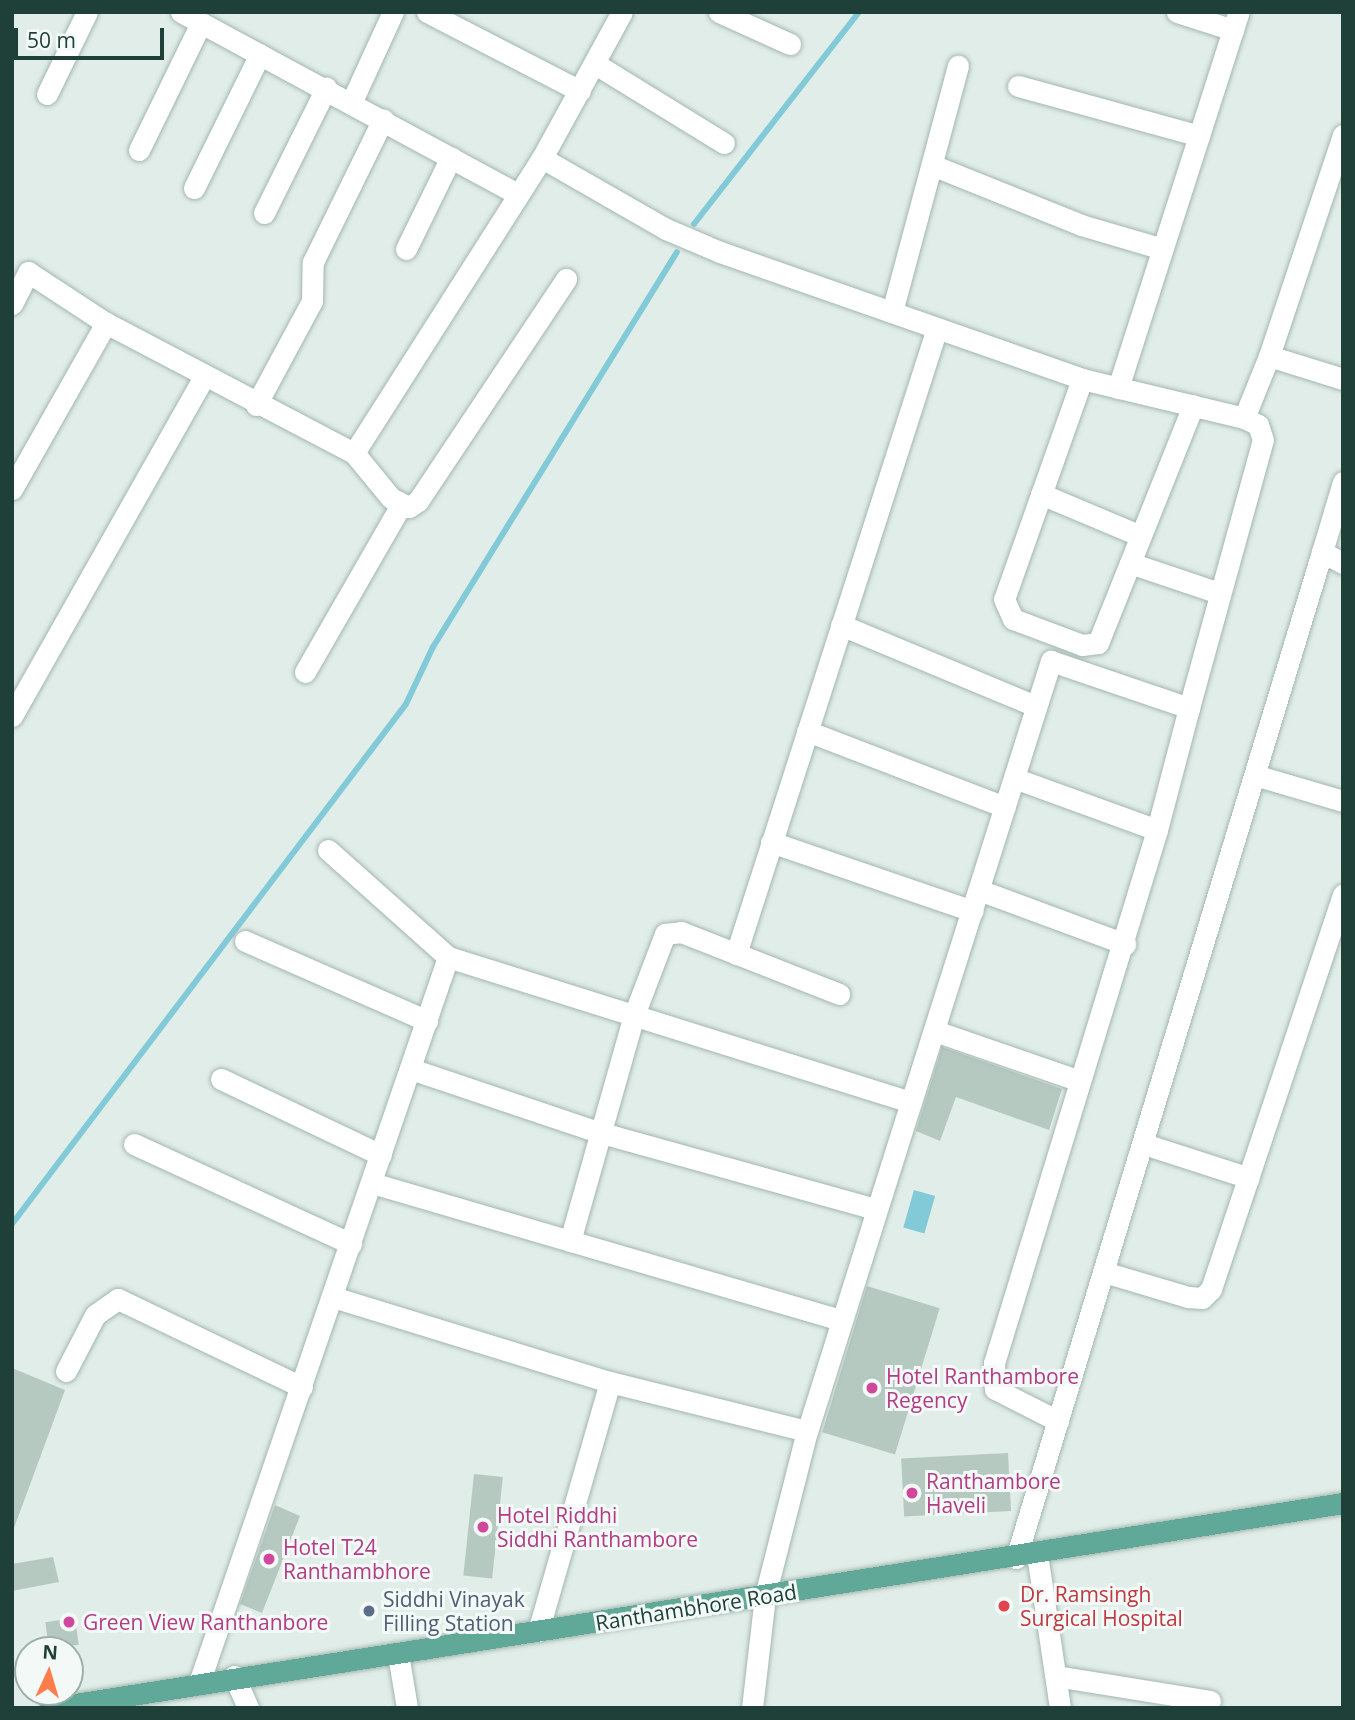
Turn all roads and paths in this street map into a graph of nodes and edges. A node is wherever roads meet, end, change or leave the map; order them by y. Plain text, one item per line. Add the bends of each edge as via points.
1 (87, 12) edge
2 (181, 12) edge
3 (393, 12) edge
4 (427, 12) edge
5 (622, 12) edge
6 (719, 12) edge
7 (1177, 12) edge
8 (1236, 21) edge
9 (201, 23) junction
10 (790, 44) dead end
11 (260, 54) junction
12 (597, 65) junction
13 (958, 66) dead end
14 (1018, 86) dead end
15 (326, 88) junction
16 (580, 91) junction
17 (47, 94) dead end
18 (352, 101) junction
19 (383, 119) junction
20 (1343, 135) edge
21 (1199, 136) junction
22 (724, 144) dead end
23 (139, 150) dead end
24 (451, 157) junction
25 (542, 158) junction
26 (932, 165) junction
27 (194, 188) dead end
28 (517, 194) junction
29 (264, 213) dead end
30 (406, 249) dead end
31 (1163, 249) junction
32 (20, 266) edge
33 (566, 279) dead end
34 (12, 304) edge
35 (892, 313) junction
36 (106, 323) junction
37 (937, 328) junction
38 (1269, 356) junction
39 (204, 377) junction
40 (1082, 379) junction
41 (1343, 379) edge
42 (1118, 388) junction
43 (256, 405) junction
44 (1193, 405) junction
45 (1244, 418) junction
46 (354, 453) junction
47 (1343, 482) edge
48 (12, 489) edge
49 (1041, 494) junction
50 (401, 505) junction
51 (1141, 536) junction
52 (1322, 552) junction
53 (1130, 563) junction
54 (1343, 563) edge
55 (1219, 593) junction
56 (841, 625) junction
57 (1058, 637) junction
58 (1051, 661) junction
59 (305, 672) dead end
60 (1036, 706) junction
61 (1189, 708) junction
62 (12, 716) edge
63 (807, 731) junction
64 (1258, 776) junction
65 (1014, 778) junction
66 (1343, 801) edge
67 (1005, 807) junction
68 (1157, 830) junction
69 (772, 842) junction
70 (328, 850) dead end
71 (979, 890) junction
72 (1343, 894) edge
73 (973, 911) junction
74 (245, 941) dead end
75 (1125, 944) junction
76 (736, 954) junction
77 (448, 957) junction
78 (839, 994) dead end
79 (634, 1015) junction
80 (427, 1021) junction
81 (935, 1031) junction
82 (411, 1069) junction
83 (221, 1079) dead end
84 (1080, 1081) junction
85 (911, 1102) junction
86 (598, 1132) junction
87 (134, 1144) dead end
88 (1144, 1144) junction
89 (381, 1155) junction
90 (1248, 1178) junction
91 (372, 1183) junction
92 (876, 1209) junction
93 (570, 1241) junction
94 (351, 1244) junction
95 (1104, 1272) junction
96 (333, 1297) junction
97 (838, 1319) junction
98 (66, 1371) dead end
99 (610, 1382) junction
100 (303, 1387) junction
101 (1058, 1422) junction
102 (807, 1431) junction
103 (1343, 1503) edge
104 (1026, 1556) junction
105 (765, 1597) junction
106 (538, 1632) junction
107 (398, 1654) junction
108 (234, 1676) junction
109 (1056, 1676) junction
110 (200, 1680) junction
111 (1210, 1701) dead end
112 (50, 1708) edge
113 (248, 1708) edge
114 (407, 1708) edge
115 (752, 1708) edge
116 (1060, 1708) edge

1 - 17 street
2 - 9 street
3 - 18 street
4 - 16 street
5 - 12 street
6 - 10 street
7 - 8 street
8 - 21 street
9 - 11 street
9 - 23 street
11 - 15 street
11 - 27 street
12 - 16 street
12 - 22 street
13 - 26 street
14 - 21 street
15 - 18 street
15 - 29 street
16 - 25 street
18 - 19 street
19 - 24 street
19 - 43 street via 313,262 312,301
20 - 38 street
21 - 31 street
24 - 28 street
24 - 30 street
25 - 28 street
25 - 35 street via 666,229
26 - 31 street via 1080,225
26 - 35 street
28 - 46 street
31 - 42 street
32 - 34 street
32 - 36 street
33 - 50 street via 418,501
35 - 37 street
36 - 39 street
36 - 48 street
37 - 40 street
37 - 56 street
38 - 41 street
38 - 45 street
39 - 43 street
39 - 62 street
40 - 42 street
40 - 49 street
42 - 44 street
43 - 46 street
44 - 45 street
44 - 51 street
45 - 55 street via 1258,425 1263,440
46 - 50 street
47 - 52 street
49 - 51 street
49 - 57 street via 1004,611
50 - 59 street
51 - 53 street
52 - 54 street
52 - 64 street
53 - 55 street
53 - 57 street via 1098,643
55 - 61 street
56 - 60 street
56 - 63 street
57 - 58 street
58 - 60 street
58 - 61 street
60 - 65 street
61 - 68 street
63 - 67 street
63 - 69 street
64 - 66 street
64 - 88 street
65 - 67 street
65 - 68 street
67 - 71 street
68 - 75 street
69 - 73 street
69 - 76 street
70 - 77 street
71 - 73 street
71 - 75 street
72 - 90 street
73 - 81 street
74 - 80 street
75 - 84 street
76 - 78 street
76 - 79 street via 681,932 665,934
77 - 79 street
77 - 80 street
79 - 85 street
79 - 86 street
80 - 82 street
81 - 84 street
81 - 85 street
82 - 86 street
82 - 89 street
83 - 89 street
84 - 101 street via 994,1363 995,1389
85 - 92 street
86 - 92 street
86 - 93 street
87 - 94 street
88 - 90 street
88 - 95 street
89 - 91 street
90 - 95 street via 1211,1289 1202,1298
91 - 93 street
91 - 94 street
92 - 97 street
93 - 97 street
94 - 96 street
95 - 101 street
96 - 99 street
96 - 100 street
97 - 102 street
98 - 100 street via 99,1309 118,1300
99 - 102 street
99 - 106 street
100 - 110 street
101 - 104 street
102 - 105 street
103 - 104 main road, Ranthambhore Road
104 - 105 main road, Ranthambhore Road
104 - 109 street
105 - 106 main road, Ranthambhore Road
105 - 115 street
106 - 107 main road, Ranthambhore Road
107 - 108 main road, Ranthambhore Road
107 - 114 street
108 - 110 main road, Ranthambhore Road
108 - 113 street
109 - 111 street
109 - 116 street
110 - 112 main road, Ranthambhore Road

